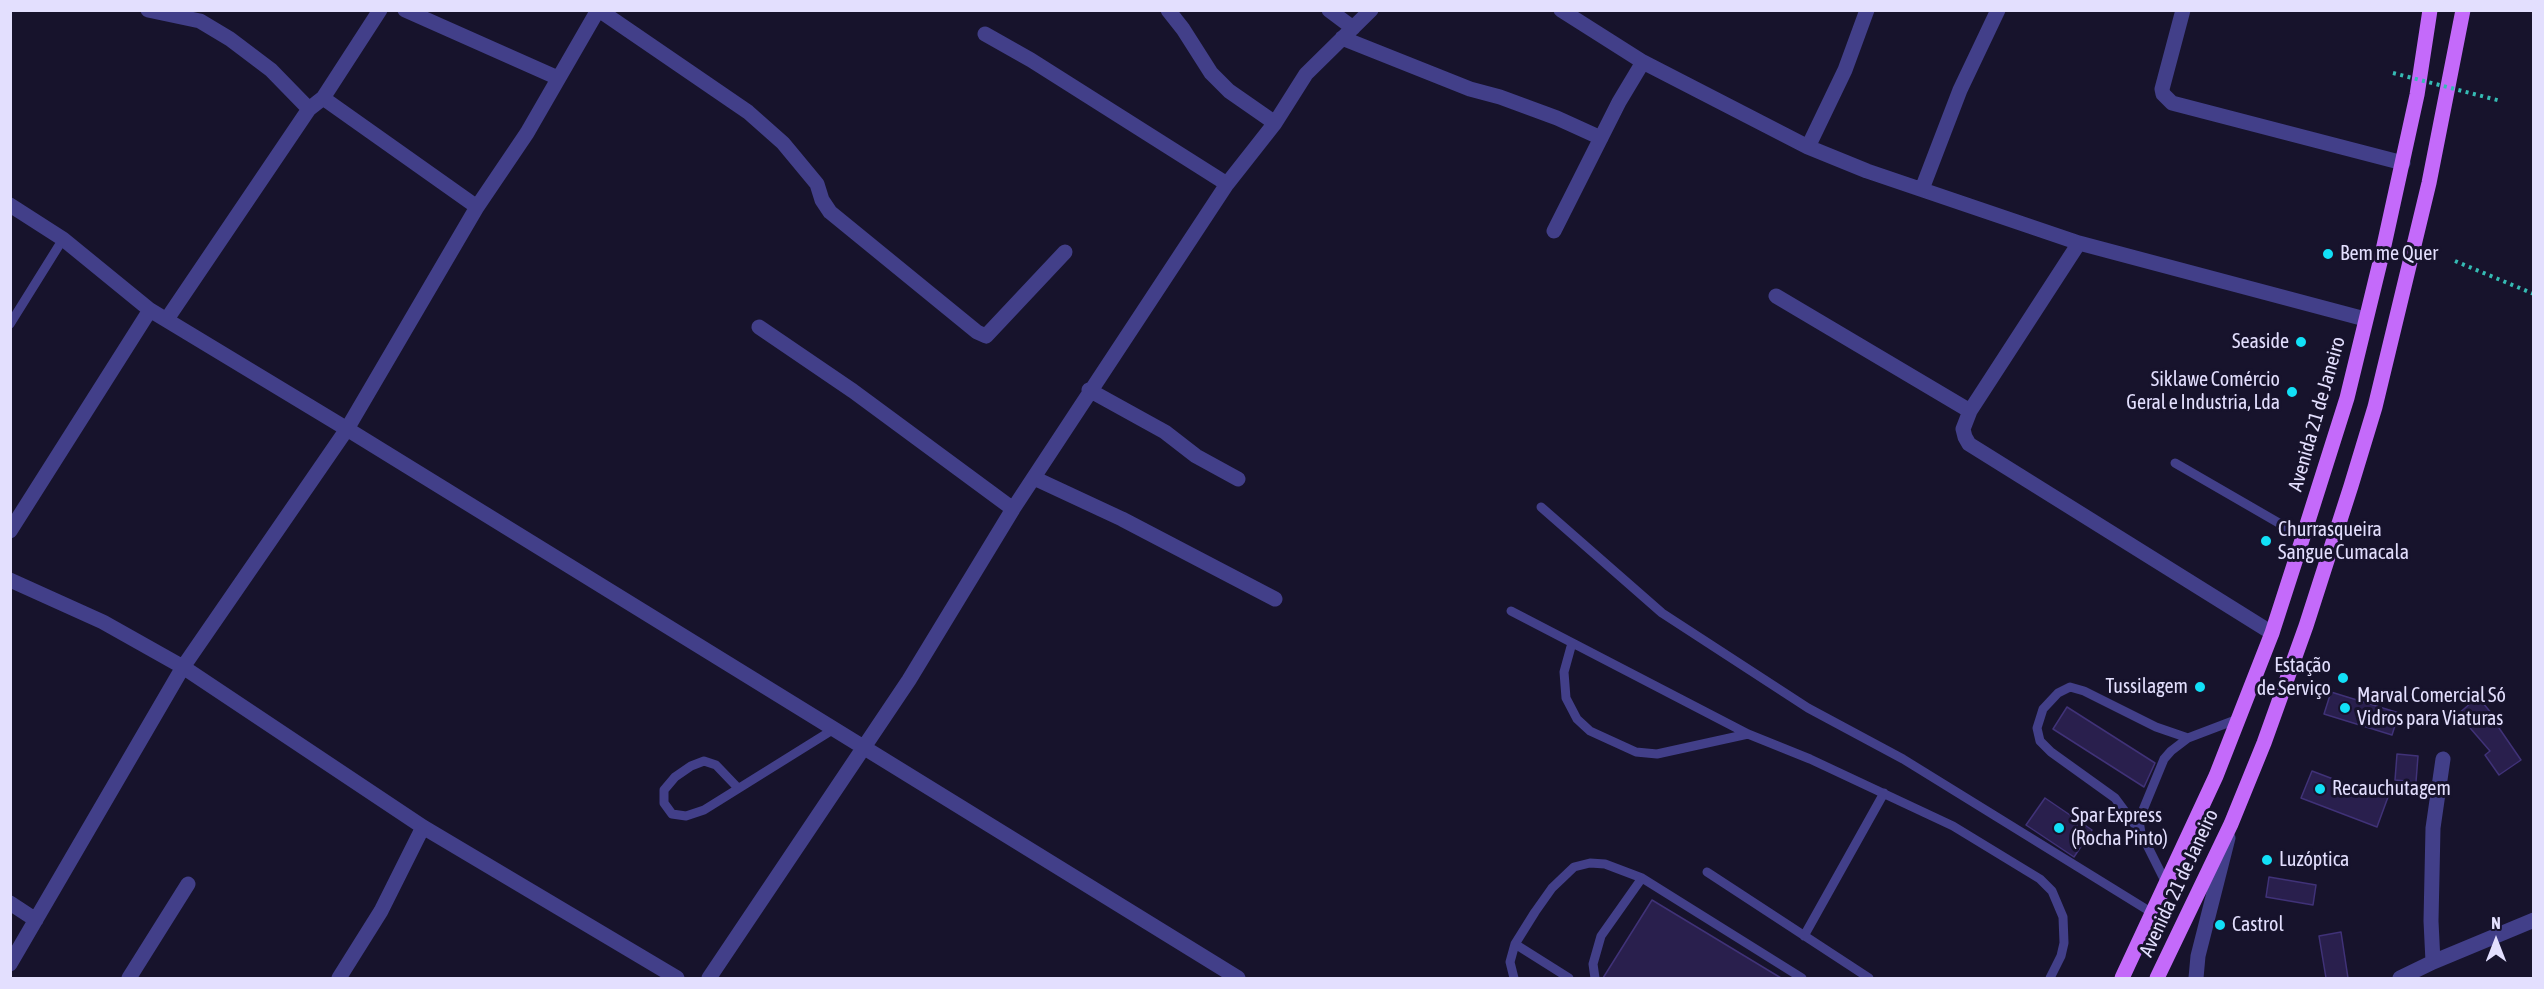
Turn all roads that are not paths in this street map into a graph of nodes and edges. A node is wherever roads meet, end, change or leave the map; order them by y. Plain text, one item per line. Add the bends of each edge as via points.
1 (147, 10) edge
2 (380, 10) edge
3 (405, 10) edge
4 (599, 10) edge
5 (1168, 10) edge
6 (1329, 10) edge
7 (1371, 10) edge
8 (1561, 10) edge
9 (1868, 10) edge
10 (1998, 10) edge
11 (2183, 10) edge
12 (2430, 10) edge
13 (2463, 10) edge
14 (202, 16) edge
15 (1348, 33) junction
16 (985, 34) dead end
17 (1643, 62) junction
18 (558, 78) junction
19 (323, 98) junction
20 (309, 110) junction
21 (1275, 123) junction
22 (1601, 138) junction
23 (1808, 147) junction
24 (2403, 163) junction
25 (1227, 184) junction
26 (1922, 189) junction
27 (10, 205) edge
28 (477, 207) junction
29 (1554, 231) dead end
30 (63, 239) junction
31 (2079, 243) junction
32 (1065, 252) dead end
33 (1776, 296) dead end
34 (150, 310) junction
35 (167, 319) junction
36 (2365, 319) junction
37 (10, 324) edge
38 (759, 327) dead end
39 (1089, 390) junction
40 (1970, 411) junction
41 (347, 429) junction
42 (2175, 463) dead end
43 (1034, 478) junction
44 (1238, 479) dead end
45 (1541, 507) dead end
46 (1013, 509) junction
47 (10, 531) edge
48 (2303, 537) junction
49 (10, 580) edge
50 (1275, 599) dead end
51 (1511, 612) dead end
52 (2272, 633) junction
53 (1572, 643) junction
54 (183, 667) junction
55 (2238, 719) junction
56 (834, 729) junction
57 (1748, 734) junction
58 (2188, 738) junction
59 (864, 747) junction
60 (2443, 759) dead end
61 (738, 788) junction
62 (1884, 793) junction
63 (2231, 824) junction
64 (423, 827) junction
65 (2141, 833) junction
66 (1707, 872) dead end
67 (1642, 878) junction
68 (188, 884) dead end
69 (2167, 885) junction
70 (10, 903) edge
71 (2154, 915) junction
72 (36, 920) junction
73 (2534, 920) edge
74 (1804, 936) junction
75 (1515, 944) junction
76 (2433, 962) junction
77 (10, 964) edge
78 (129, 978) edge
79 (339, 978) edge
80 (677, 978) edge
81 (709, 978) edge
82 (1238, 978) edge
83 (1514, 978) edge
84 (1569, 978) edge
85 (1594, 978) edge
86 (1802, 978) edge
87 (1869, 978) edge
88 (2050, 978) edge
89 (2122, 978) edge
90 (2157, 978) edge
91 (2196, 978) edge
92 (2403, 978) edge

1 - 14 street
2 - 19 street
3 - 18 street
4 - 18 street
4 - 32 street via 748,112 783,143 817,184 830,212 977,332 986,336
5 - 21 street via 1211,73 1229,91
6 - 15 street
7 - 15 street
8 - 17 street
9 - 23 street via 1845,70
10 - 26 street via 1960,90
11 - 24 street via 2162,89 2172,103
12 - 24 main road, Avenida 21 de Janeiro
13 - 63 main road, Avenida 21 de Janeiro via 2429,183 2375,407 2306,627
14 - 20 street via 271,70
15 - 21 street via 1306,74
15 - 22 street via 1459,86 1500,97
16 - 25 street
17 - 22 street
17 - 23 street
18 - 28 street
19 - 20 street
19 - 28 street
20 - 35 street
21 - 25 street
22 - 29 street
23 - 26 street
24 - 36 main road, Avenida 21 de Janeiro
25 - 39 street
26 - 31 street
27 - 30 street
28 - 41 street
30 - 34 street
30 - 37 lane
31 - 36 street
31 - 40 street
33 - 40 street
34 - 35 street
34 - 47 street
35 - 41 street
36 - 48 main road, Avenida 21 de Janeiro via 2347,398
38 - 46 street
39 - 43 street
39 - 44 street
40 - 52 street via 1963,429 1969,444
41 - 54 street
41 - 56 street
42 - 48 lane
43 - 46 street
43 - 50 street
45 - 71 lane via 1662,613 1808,708 1903,759
46 - 59 street
48 - 52 main road, Avenida 21 de Janeiro
49 - 54 street via 103,622
51 - 53 lane
52 - 55 main road, Avenida 21 de Janeiro
53 - 57 lane
53 - 57 lane via 1564,672 1566,698 1577,719 1590,731 1636,752 1657,754
54 - 64 street
54 - 72 street
55 - 58 lane
55 - 69 main road, Avenida 21 de Janeiro
56 - 59 street
56 - 61 lane
57 - 62 lane
58 - 65 lane via 2164,759 2139,821
58 - 65 lane via 2070,687 2043,709 2037,728 2040,741 2115,798
59 - 81 street
59 - 82 street
60 - 76 street via 2433,828
61 - 61 lane via 725,799 686,816 672,814 664,804 664,790 675,777 704,761 716,765
62 - 74 lane
62 - 88 lane via 1961,831 2040,879 2052,891 2063,917 2064,943
63 - 90 main road, Avenida 21 de Janeiro
63 - 91 street
64 - 79 street via 381,911
64 - 80 street
65 - 69 lane
66 - 74 lane
67 - 75 lane via 1605,864 1574,867 1552,888
67 - 85 lane via 1601,936 1593,964
67 - 86 lane
68 - 78 street
69 - 71 main road, Avenida 21 de Janeiro
70 - 72 street
71 - 89 main road, Avenida 21 de Janeiro
72 - 77 street
73 - 76 street
74 - 87 lane
75 - 83 lane via 1510,962
75 - 84 lane
76 - 92 street

